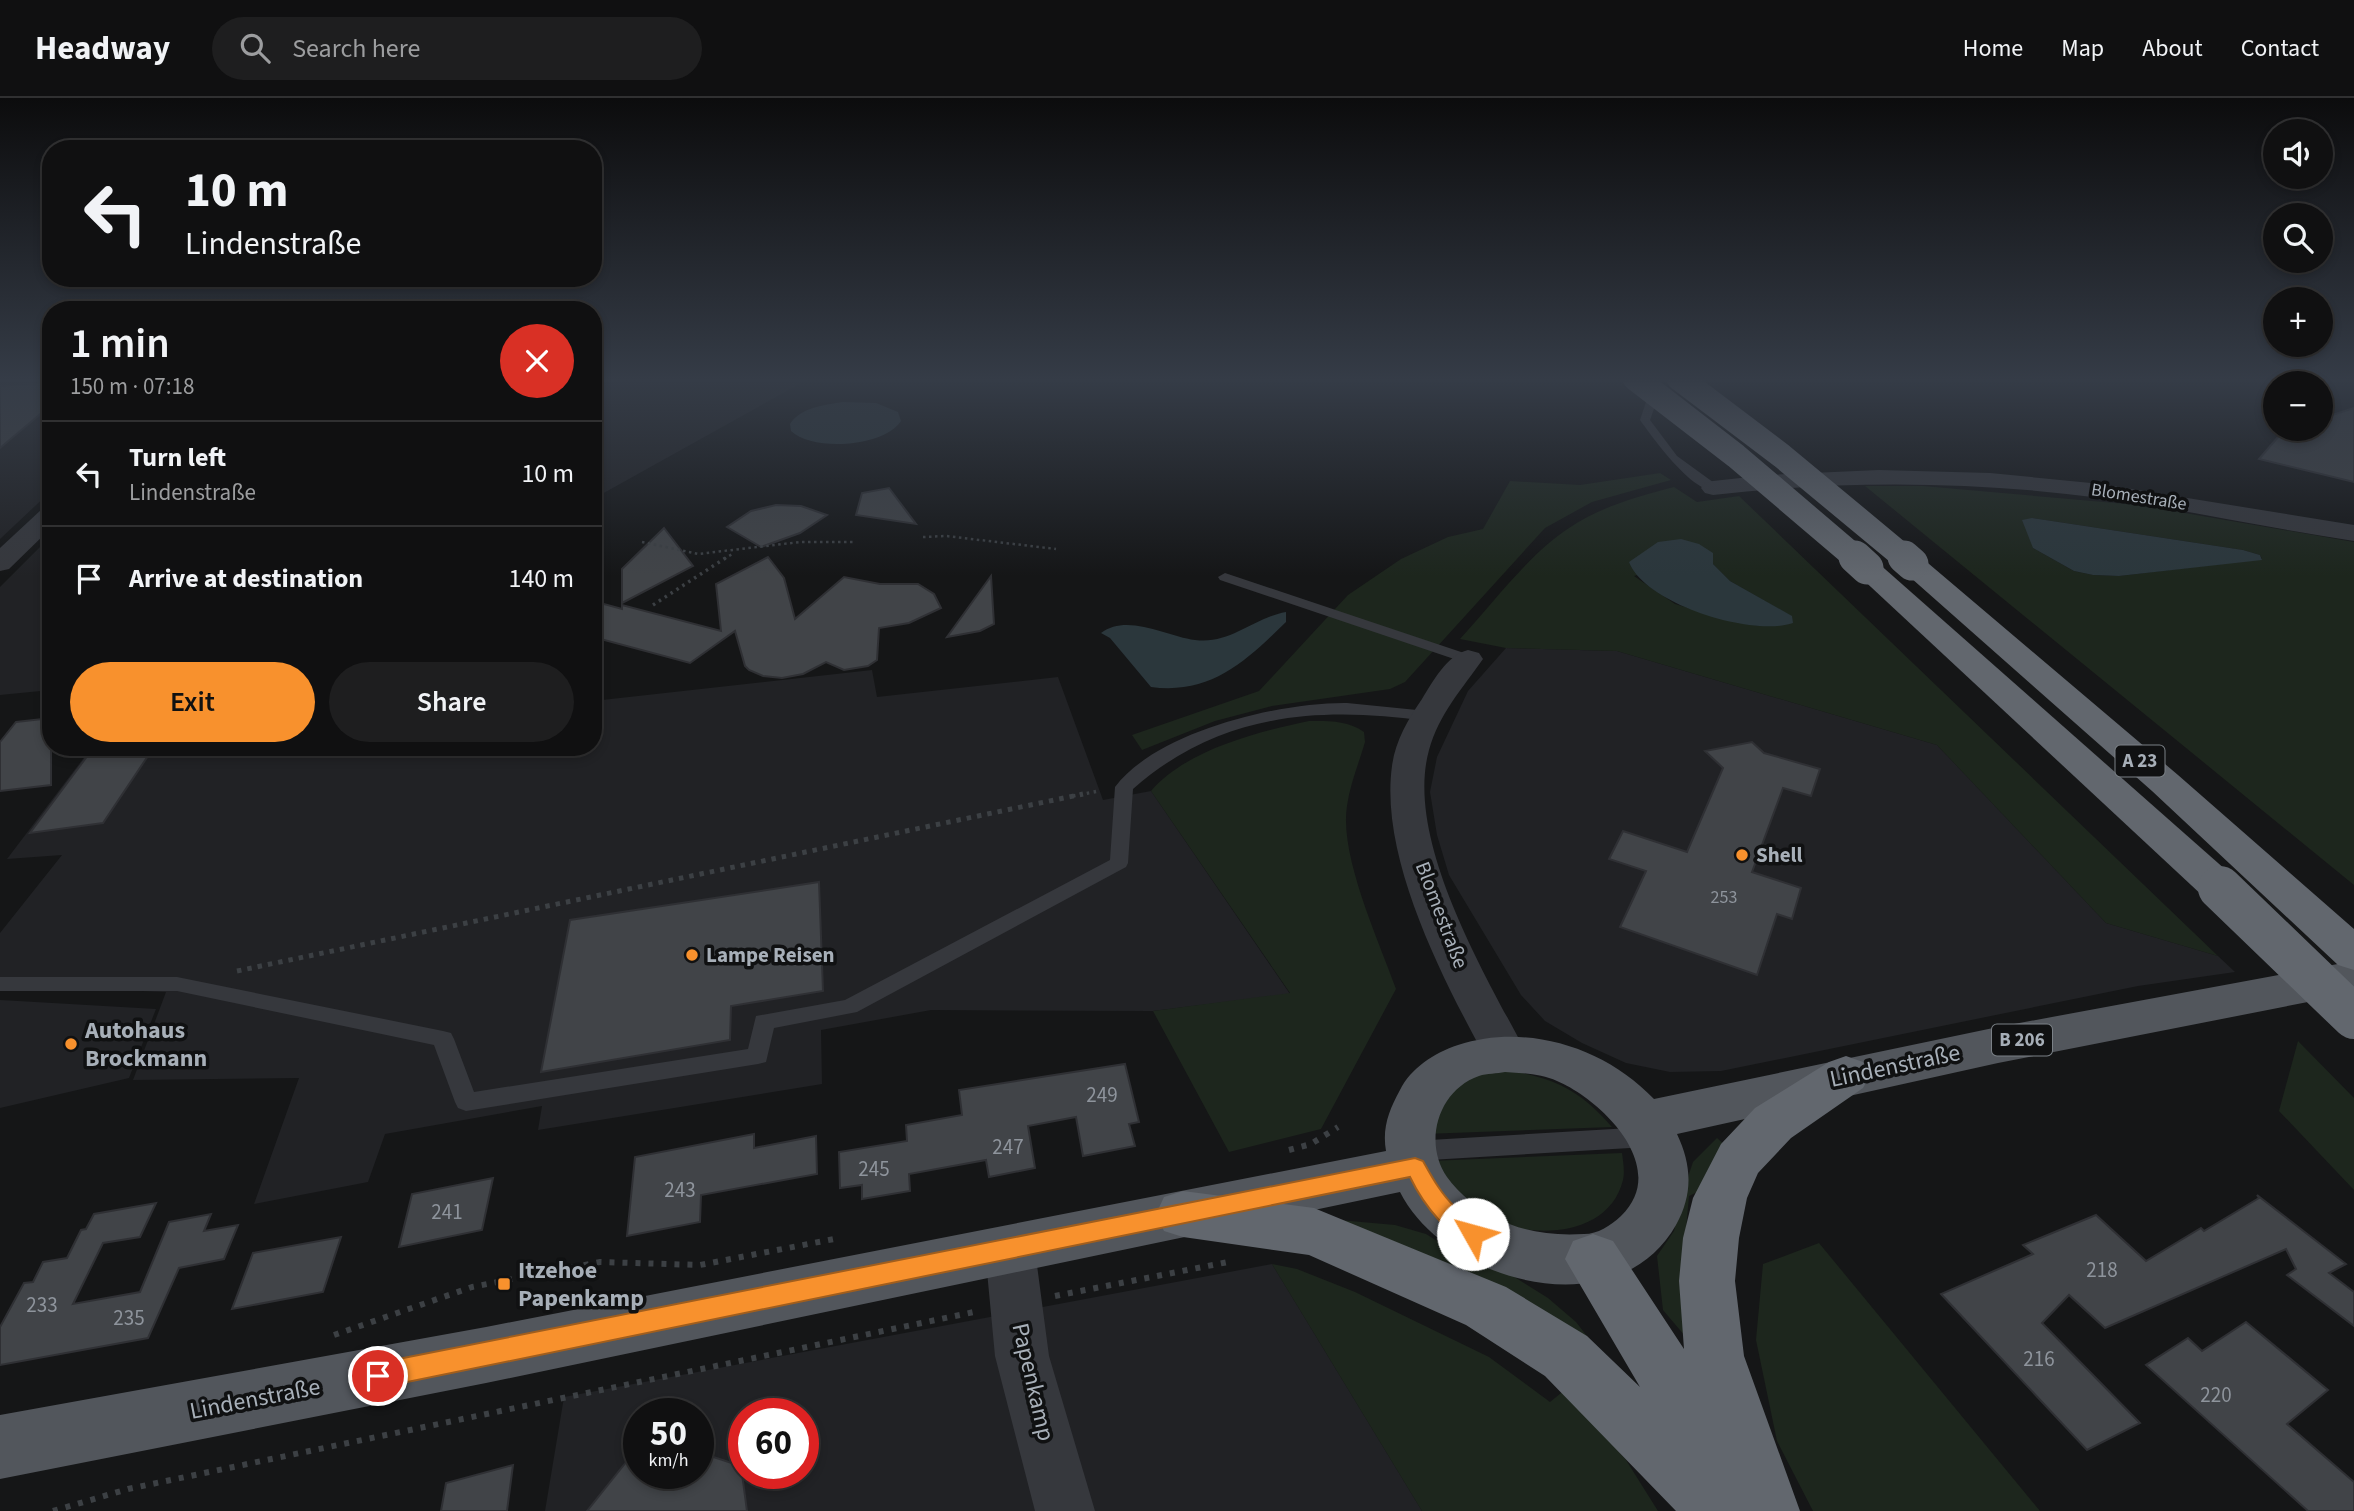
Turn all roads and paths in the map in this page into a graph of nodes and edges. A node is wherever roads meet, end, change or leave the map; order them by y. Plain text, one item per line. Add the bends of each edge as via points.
1 (1661, 444) edge
2 (1720, 444) edge
3 (1766, 444) edge
4 (1713, 488) joint
5 (42, 523) edge
6 (2354, 533) edge
7 (923, 537) dead end
8 (642, 542) dead end
9 (855, 542) dead end
10 (1056, 549) dead end
11 (738, 551) junction
12 (0, 563) edge
13 (1225, 577) dead end
14 (653, 605) dead end
15 (1468, 659) joint
16 (1427, 716) junction
17 (1124, 787) junction
18 (2354, 954) edge
19 (2354, 977) edge
20 (0, 984) edge
21 (177, 984) junction
22 (2354, 1017) edge
23 (1505, 1054) junction
24 (1846, 1075) junction
25 (1338, 1127) dead end
26 (1649, 1129) junction
27 (1279, 1153) dead end
28 (1413, 1159) junction
29 (1184, 1214) junction
30 (848, 1236) dead end
31 (1593, 1259) junction
32 (1242, 1260) dead end
33 (1013, 1277) junction
34 (329, 1337) dead end
35 (0, 1447) edge
36 (53, 1511) edge
37 (1065, 1511) edge
38 (1722, 1511) edge
39 (1752, 1511) edge
40 (1767, 1511) edge

1 - 4 lane via 1672,458
2 - 22 highway, A 23, bridge via 1867,568 2220,888
3 - 18 highway, A 23, bridge via 1912,564
4 - 6 street, Blomestraße via 1828,477 1968,478 2158,499
5 - 12 street
7 - 10 path
8 - 11 path via 698,554
9 - 11 path via 800,542
11 - 14 path
13 - 15 lane
15 - 16 street, Blomestraße
16 - 17 lane via 1336,708 1282,715 1182,747 1159,758
16 - 23 street, Blomestraße via 1409,765 1406,799 1418,854 1466,977
17 - 21 path
17 - 21 lane via 1119,863 850,1007 764,1022 758,1056 466,1102 443,1039
19 - 24 main road, Lindenstraße / B 206
20 - 21 lane
23 - 26 main road via 1530,1055 1582,1071 1627,1101
23 - 28 main road via 1471,1059 1443,1073 1422,1094 1410,1120
24 - 26 main road, Lindenstraße / B 206
24 - 40 highway via 1773,1124 1739,1158 1720,1198 1711,1238 1707,1281 1714,1356
25 - 27 path via 1311,1144
26 - 28 lane
26 - 31 main road via 1665,1178 1654,1218 1622,1247
28 - 29 main road, Lindenstraße
28 - 31 main road via 1428,1191 1447,1214 1473,1234 1536,1258
29 - 33 main road, Lindenstraße
29 - 38 highway via 1314,1232 1486,1306 1566,1356
30 - 34 path via 700,1265 600,1262 472,1287
31 - 39 highway
32 - 33 path
33 - 35 main road, Lindenstraße via 472,1358
33 - 36 path via 128,1489
33 - 37 street, Papenkamp via 1022,1356

